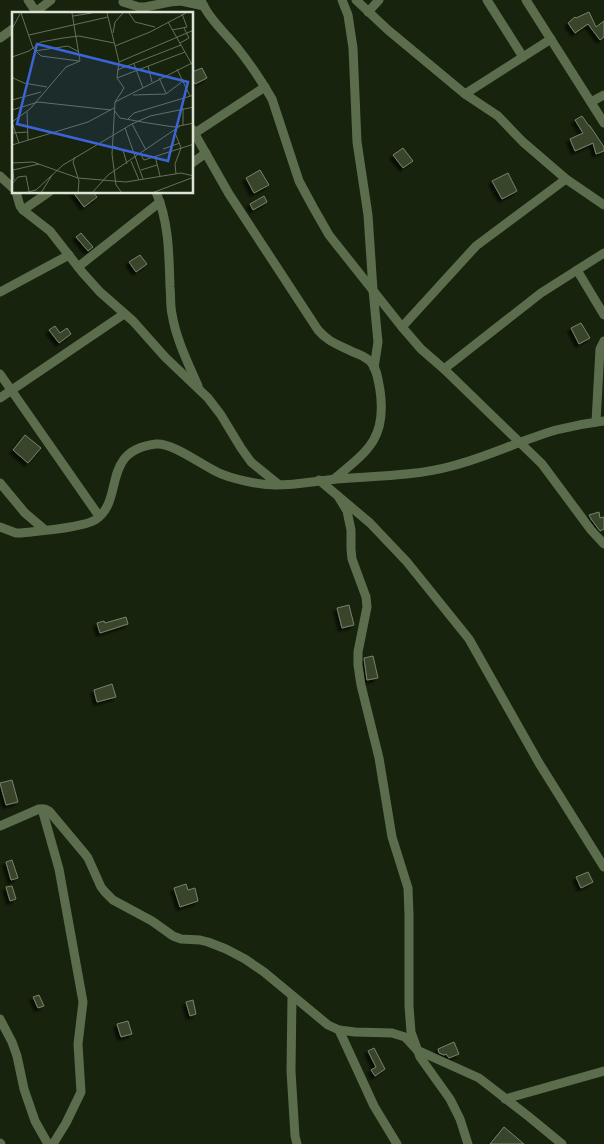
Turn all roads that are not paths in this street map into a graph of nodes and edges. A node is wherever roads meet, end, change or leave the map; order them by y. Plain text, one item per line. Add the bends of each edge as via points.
1 (28, 0) edge
2 (51, 0) edge
3 (342, 0) edge
4 (356, 0) edge
5 (380, 0) edge
6 (487, 0) edge
7 (526, 0) edge
8 (122, 1) edge
9 (202, 3) edge
10 (34, 12) edge
11 (35, 12) edge
12 (368, 12) junction
13 (551, 38) junction
14 (523, 57) junction
15 (265, 87) junction
16 (465, 94) junction
17 (604, 95) edge
18 (591, 102) junction
19 (604, 123) edge
20 (194, 131) edge
21 (206, 153) junction
22 (194, 161) edge
23 (0, 176) edge
24 (566, 179) junction
25 (12, 187) edge
26 (17, 194) edge
27 (46, 194) edge
28 (157, 194) edge
29 (160, 202) junction
30 (604, 205) edge
31 (23, 210) junction
32 (604, 253) edge
33 (69, 255) junction
34 (78, 266) junction
35 (577, 270) junction
36 (373, 290) junction
37 (0, 292) edge
38 (124, 314) junction
39 (604, 315) edge
40 (402, 327) junction
41 (604, 341) edge
42 (374, 368) junction
43 (444, 369) junction
44 (0, 374) edge
45 (11, 390) junction
46 (200, 390) junction
47 (0, 398) edge
48 (600, 421) edge
49 (521, 442) junction
50 (333, 479) junction
51 (319, 480) junction
52 (0, 483) edge
53 (278, 484) junction
54 (338, 496) junction
55 (99, 516) junction
56 (0, 527) edge
57 (46, 530) junction
58 (604, 544) edge
59 (42, 809) junction
60 (0, 826) edge
61 (604, 867) edge
62 (292, 996) junction
63 (0, 1019) edge
64 (339, 1030) junction
65 (417, 1050) junction
66 (604, 1071) edge
67 (505, 1099) junction
68 (48, 1144) edge
69 (53, 1144) edge
70 (297, 1144) edge
71 (397, 1144) edge
72 (468, 1144) edge
73 (562, 1144) edge

1 - 10 street
2 - 11 street
3 - 36 street via 353,48 357,142 368,215
4 - 12 street
5 - 12 street
6 - 14 street
7 - 13 street
8 - 9 street via 145,7 181,1
9 - 15 street
12 - 16 street
13 - 14 street
13 - 18 street
14 - 16 street
15 - 20 street
15 - 36 street via 272,99 299,181 329,235
16 - 24 street via 498,116
17 - 18 street
18 - 19 street
20 - 21 street
21 - 22 street
21 - 42 street via 229,194 324,338 362,356
23 - 25 street
24 - 30 street
24 - 40 street via 476,246
26 - 31 street
27 - 31 street
28 - 29 street
29 - 34 street
29 - 46 street via 167,230 172,315
31 - 33 street via 50,231
32 - 35 street
33 - 34 street
33 - 37 street
34 - 38 street
35 - 39 street
35 - 43 street via 541,293
36 - 40 street
36 - 42 street via 378,342
38 - 45 street
38 - 46 street
40 - 43 street
41 - 48 street via 600,349
42 - 50 street via 381,401 375,438
43 - 49 street
44 - 45 street
45 - 47 street
45 - 55 street
46 - 53 street via 214,404 251,462
48 - 49 street via 554,430
49 - 50 street via 450,467
49 - 58 street
50 - 51 street
51 - 53 street
51 - 54 street
52 - 57 street via 25,513
53 - 55 street via 232,478 169,445 158,443 137,449 124,458 106,508
54 - 61 street via 370,523 407,562 469,639 539,763
54 - 65 street via 348,512 352,559 366,597 358,652 361,685 379,758 392,837 408,888 409,1006 411,1032
55 - 57 street via 82,525
56 - 57 street via 16,533
59 - 60 street
59 - 62 street via 49,811 85,854 101,887 113,900 152,920 173,936 200,940 233,952 255,965
59 - 69 street via 58,869 83,1002 78,1044 82,1092
62 - 64 street
62 - 70 street via 291,1071
63 - 68 street via 17,1056 33,1115
64 - 65 street via 392,1033 405,1037
64 - 71 street via 374,1106
65 - 67 street via 479,1078
65 - 72 street via 450,1099
66 - 67 street
67 - 73 street

